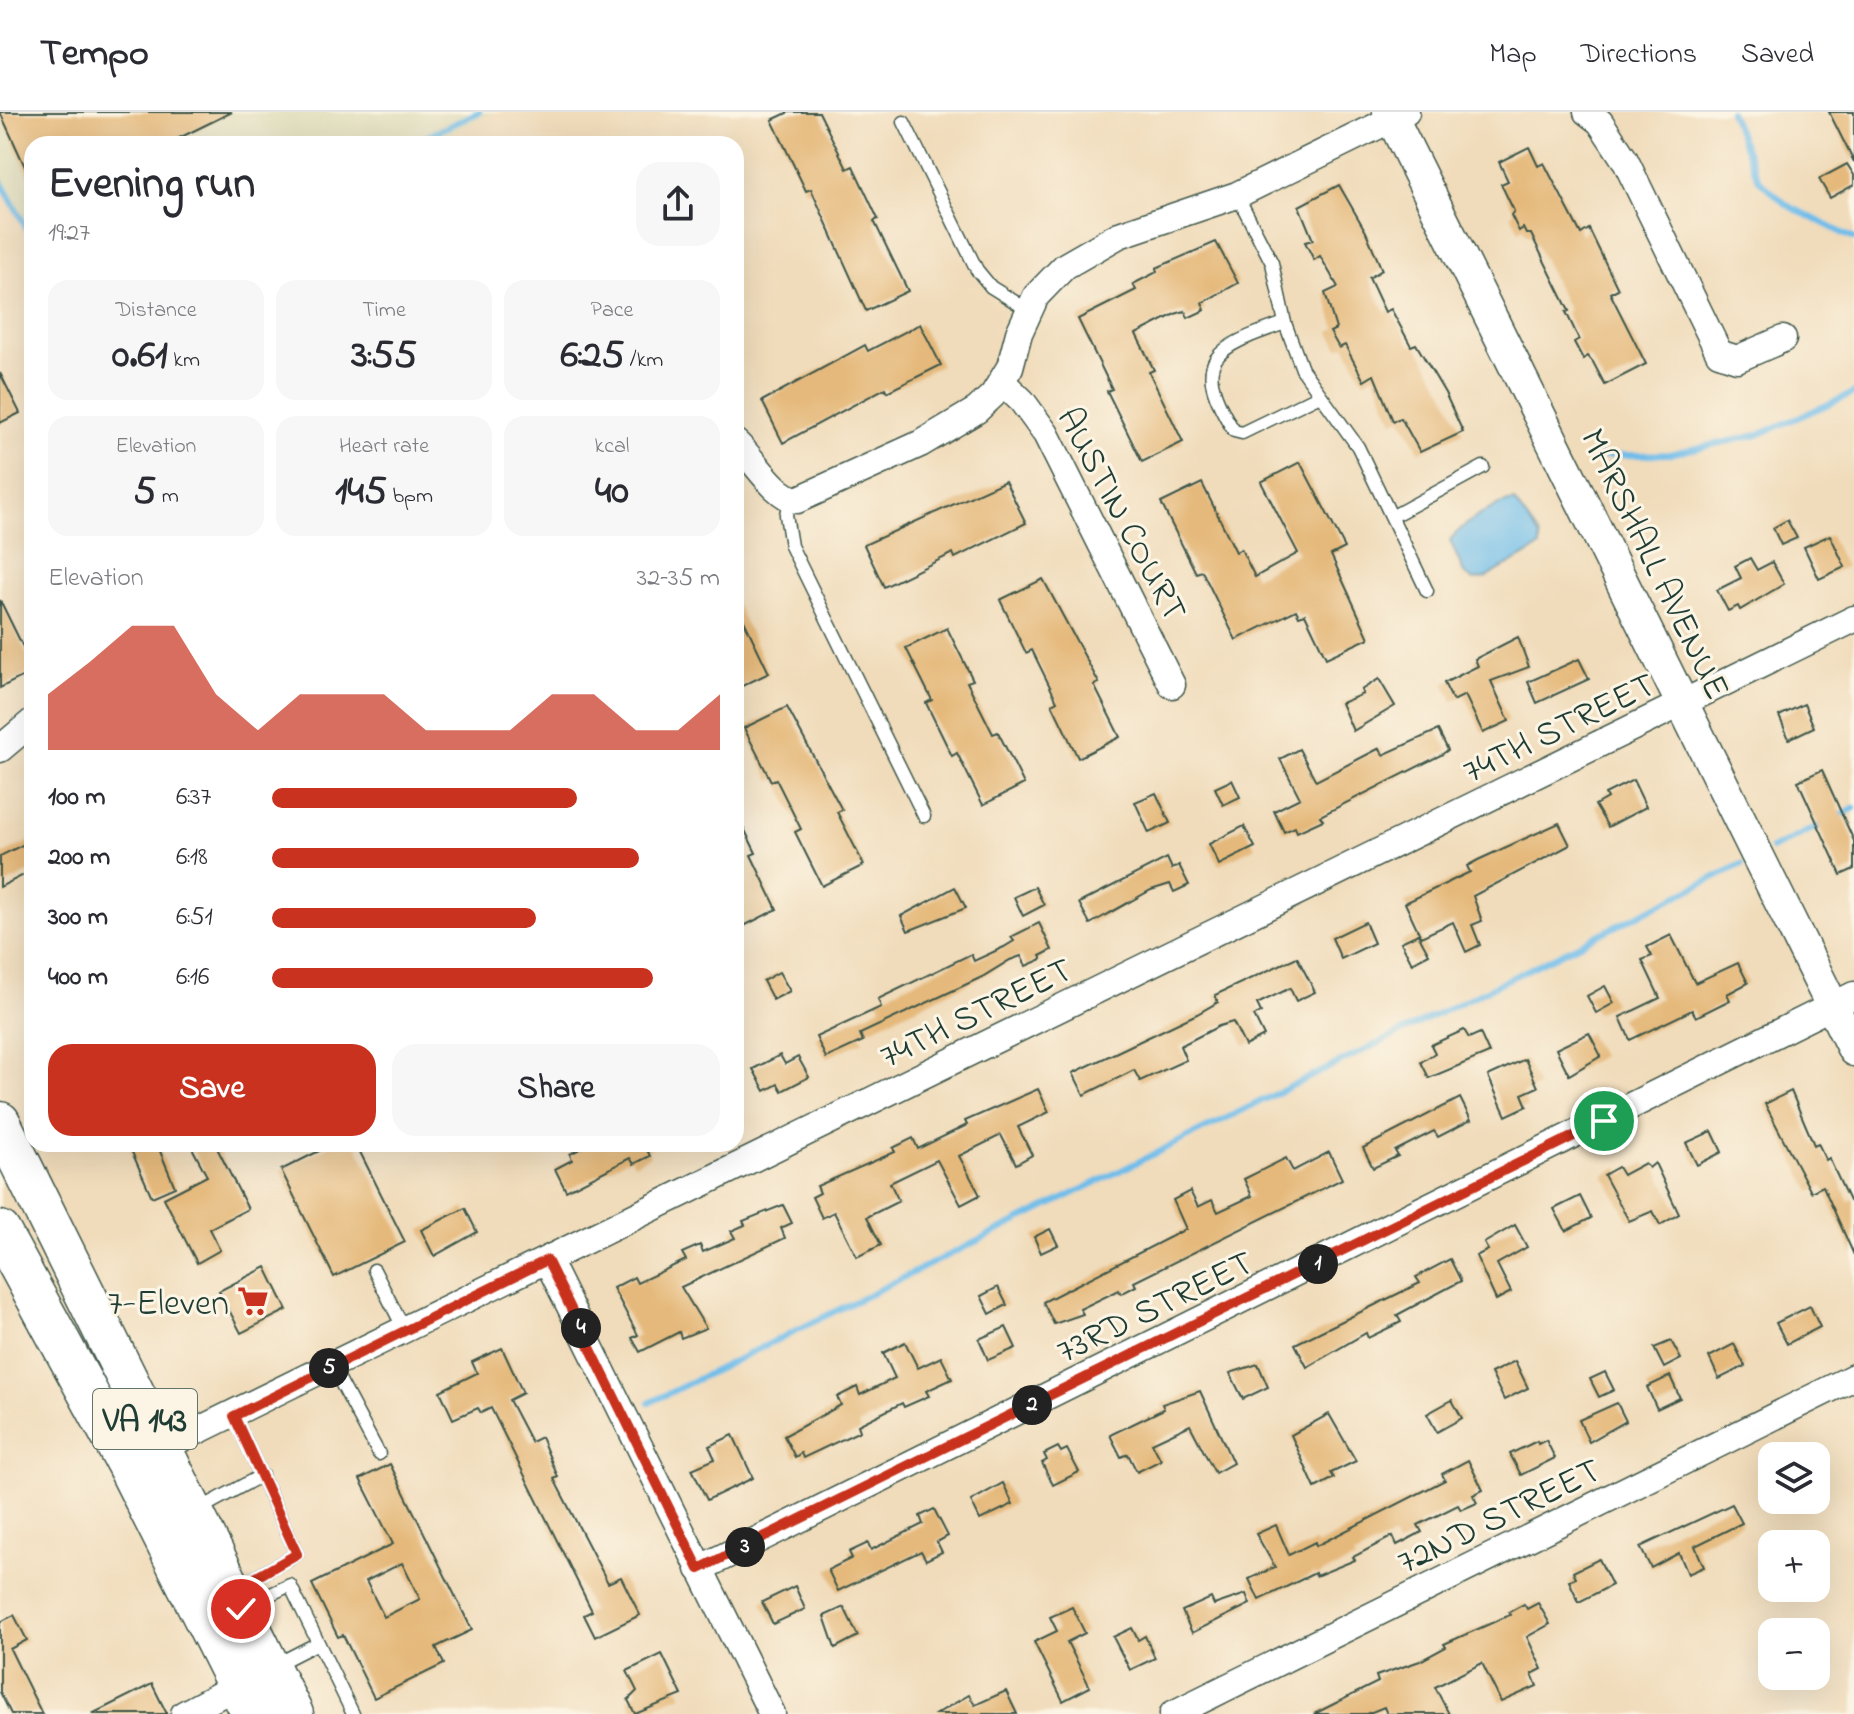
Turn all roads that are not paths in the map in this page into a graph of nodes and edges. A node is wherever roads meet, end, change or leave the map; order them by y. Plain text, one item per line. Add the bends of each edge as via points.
1 (1587, 112) edge
2 (1396, 114) edge
3 (904, 122) dead end
4 (1237, 195) junction
5 (1028, 310) junction
6 (1285, 323) junction
7 (1783, 339) dead end
8 (1002, 382) junction
9 (1318, 396) junction
10 (744, 451) edge
11 (1483, 467) dead end
12 (789, 499) junction
13 (1393, 516) junction
14 (1427, 591) dead end
15 (1854, 619) edge
16 (1172, 685) dead end
17 (1683, 705) junction
18 (24, 729) edge
19 (0, 749) edge
20 (24, 754) edge
21 (0, 759) edge
22 (924, 816) dead end
23 (1843, 1000) edge
24 (1854, 1050) edge
25 (0, 1122) edge
26 (0, 1231) edge
27 (547, 1260) junction
28 (374, 1270) dead end
29 (405, 1331) junction
30 (332, 1366) junction
31 (1854, 1377) edge
32 (234, 1416) junction
33 (379, 1454) dead end
34 (144, 1457) junction
35 (262, 1475) junction
36 (192, 1513) junction
37 (699, 1569) junction
38 (236, 1600) junction
39 (318, 1643) junction
40 (253, 1689) edge
41 (184, 1714) edge
42 (293, 1714) edge
43 (353, 1714) edge
44 (772, 1714) edge
45 (1173, 1714) edge

1 - 7 street via 1625,160 1719,353 1737,359
2 - 4 street
2 - 17 street, MARSHALL AVENUE
3 - 5 lane via 977,270 991,287
4 - 5 street via 1119,235 1091,250 1054,276
4 - 6 lane via 1272,263
5 - 8 street
6 - 9 lane
6 - 9 lane via 1218,356 1211,367 1211,390 1234,431 1242,433
8 - 12 street via 977,410 920,444 807,498
8 - 16 street, AUSTIN COURT via 1046,434
9 - 13 lane via 1343,423
10 - 12 street
11 - 13 lane
12 - 22 lane via 791,546
13 - 14 lane
15 - 17 street, 74TH STREET
17 - 23 street, MARSHALL AVENUE
17 - 27 street, 74TH STREET
18 - 19 street
20 - 21 street
23 - 24 street, MARSHALL AVENUE
23 - 37 street, 73RD STREET
25 - 34 main road, VA 143
26 - 34 main road, VA 143
27 - 29 street, 74TH STREET
27 - 37 street
28 - 29 lane
29 - 30 street, 74TH STREET
30 - 32 street, 74TH STREET
30 - 33 lane
31 - 45 street, 72ND STREET
32 - 34 street, 74TH STREET
32 - 35 lane
34 - 36 main road, VA 143
34 - 40 main road, VA 143
35 - 36 lane
35 - 38 lane via 297,1554
36 - 38 main road, VA 143
37 - 44 street
38 - 39 lane via 290,1585
38 - 40 main road, VA 143
39 - 40 lane
39 - 43 lane
40 - 41 street
40 - 42 main road, VA 143

